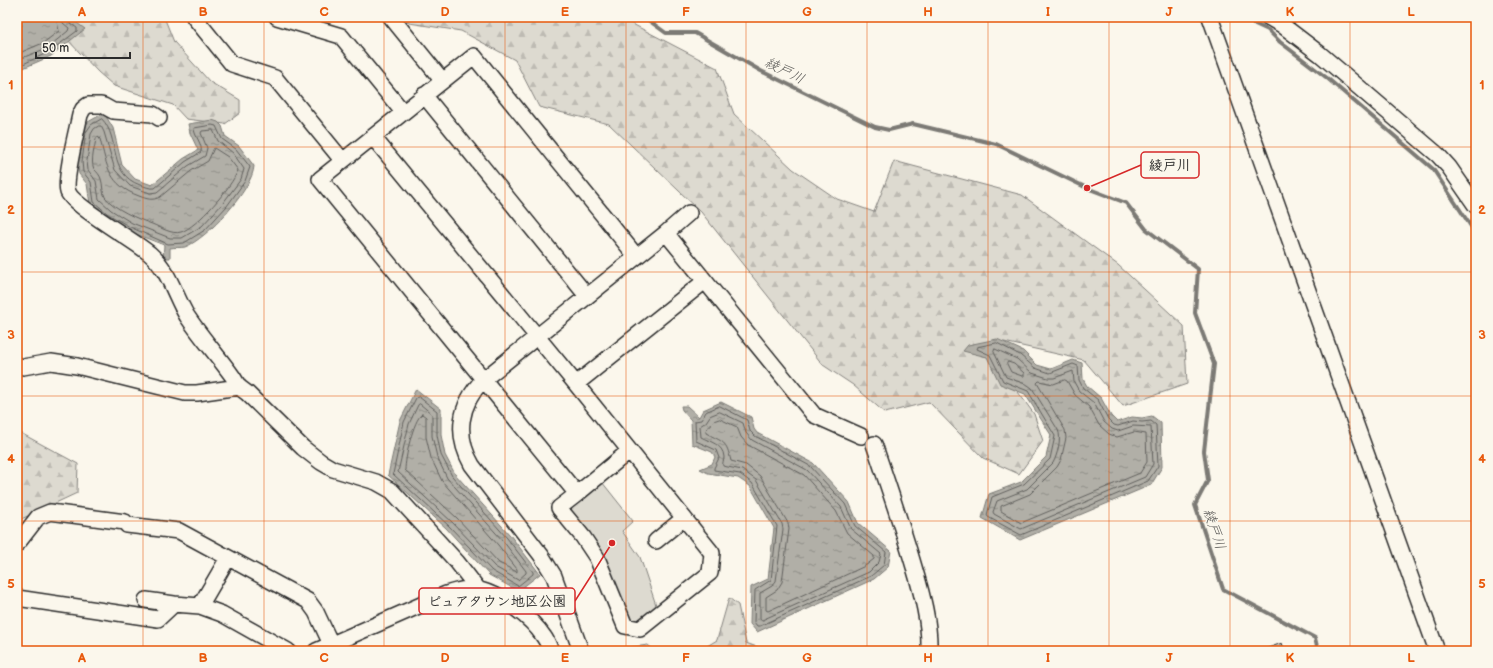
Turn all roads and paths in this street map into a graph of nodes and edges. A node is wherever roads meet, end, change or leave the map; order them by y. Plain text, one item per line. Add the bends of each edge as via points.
1 (194, 17) edge
2 (277, 17) edge
3 (392, 17) edge
4 (1210, 17) edge
5 (1268, 17) edge
6 (1285, 21) edge
7 (442, 80) junction
8 (424, 95) junction
9 (403, 112) junction
10 (159, 118) dead end
11 (373, 136) junction
12 (342, 160) junction
13 (1476, 206) edge
14 (690, 213) dead end
15 (666, 233) junction
16 (636, 256) junction
17 (705, 281) junction
18 (587, 296) junction
19 (537, 337) junction
20 (17, 365) edge
21 (483, 380) junction
22 (576, 384) junction
23 (239, 387) junction
24 (860, 436) dead end
25 (874, 444) dead end
26 (629, 451) junction
27 (577, 494) junction
28 (684, 518) junction
29 (656, 540) dead end
30 (17, 544) edge
31 (228, 558) junction
32 (478, 589) junction
33 (17, 598) edge
34 (146, 600) dead end
35 (174, 604) junction
36 (200, 606) junction
37 (331, 644) junction
38 (288, 651) edge
39 (316, 651) edge
40 (551, 651) edge
41 (581, 651) edge
42 (929, 651) edge
43 (1437, 651) edge

1 - 12 street via 232,64 275,78
2 - 9 street via 341,36
3 - 7 street
4 - 43 street
5 - 6 street
6 - 13 street via 1438,155
7 - 8 street
7 - 16 street via 474,56
8 - 9 street
8 - 18 street
9 - 11 street
10 - 23 street via 153,114 113,111 104,106 88,105 80,115 70,163 68,190 78,204 154,258 167,276 187,316
11 - 12 street
11 - 19 street
12 - 21 street via 320,179
14 - 15 street
15 - 16 street
15 - 17 street
16 - 18 street
17 - 22 street
17 - 24 street via 814,415
18 - 19 street
19 - 21 street
19 - 22 street
20 - 23 street via 22,367 51,362 77,366 185,393
21 - 27 street
21 - 41 street via 471,394 462,418 462,439 467,456 554,576
22 - 26 street
23 - 32 street via 321,462 333,469 376,482 392,491 457,562
25 - 42 street via 922,595
26 - 27 street
26 - 28 street
27 - 28 street via 559,508 597,558 625,626 640,629 710,573 712,553
28 - 29 street
30 - 31 street via 38,517 50,512 173,530
31 - 36 street
31 - 37 street via 308,601
32 - 37 street via 458,590 446,594
32 - 40 street via 521,613 544,637
33 - 35 street via 158,619
34 - 35 street
35 - 36 street
36 - 38 street via 222,614
37 - 39 street

